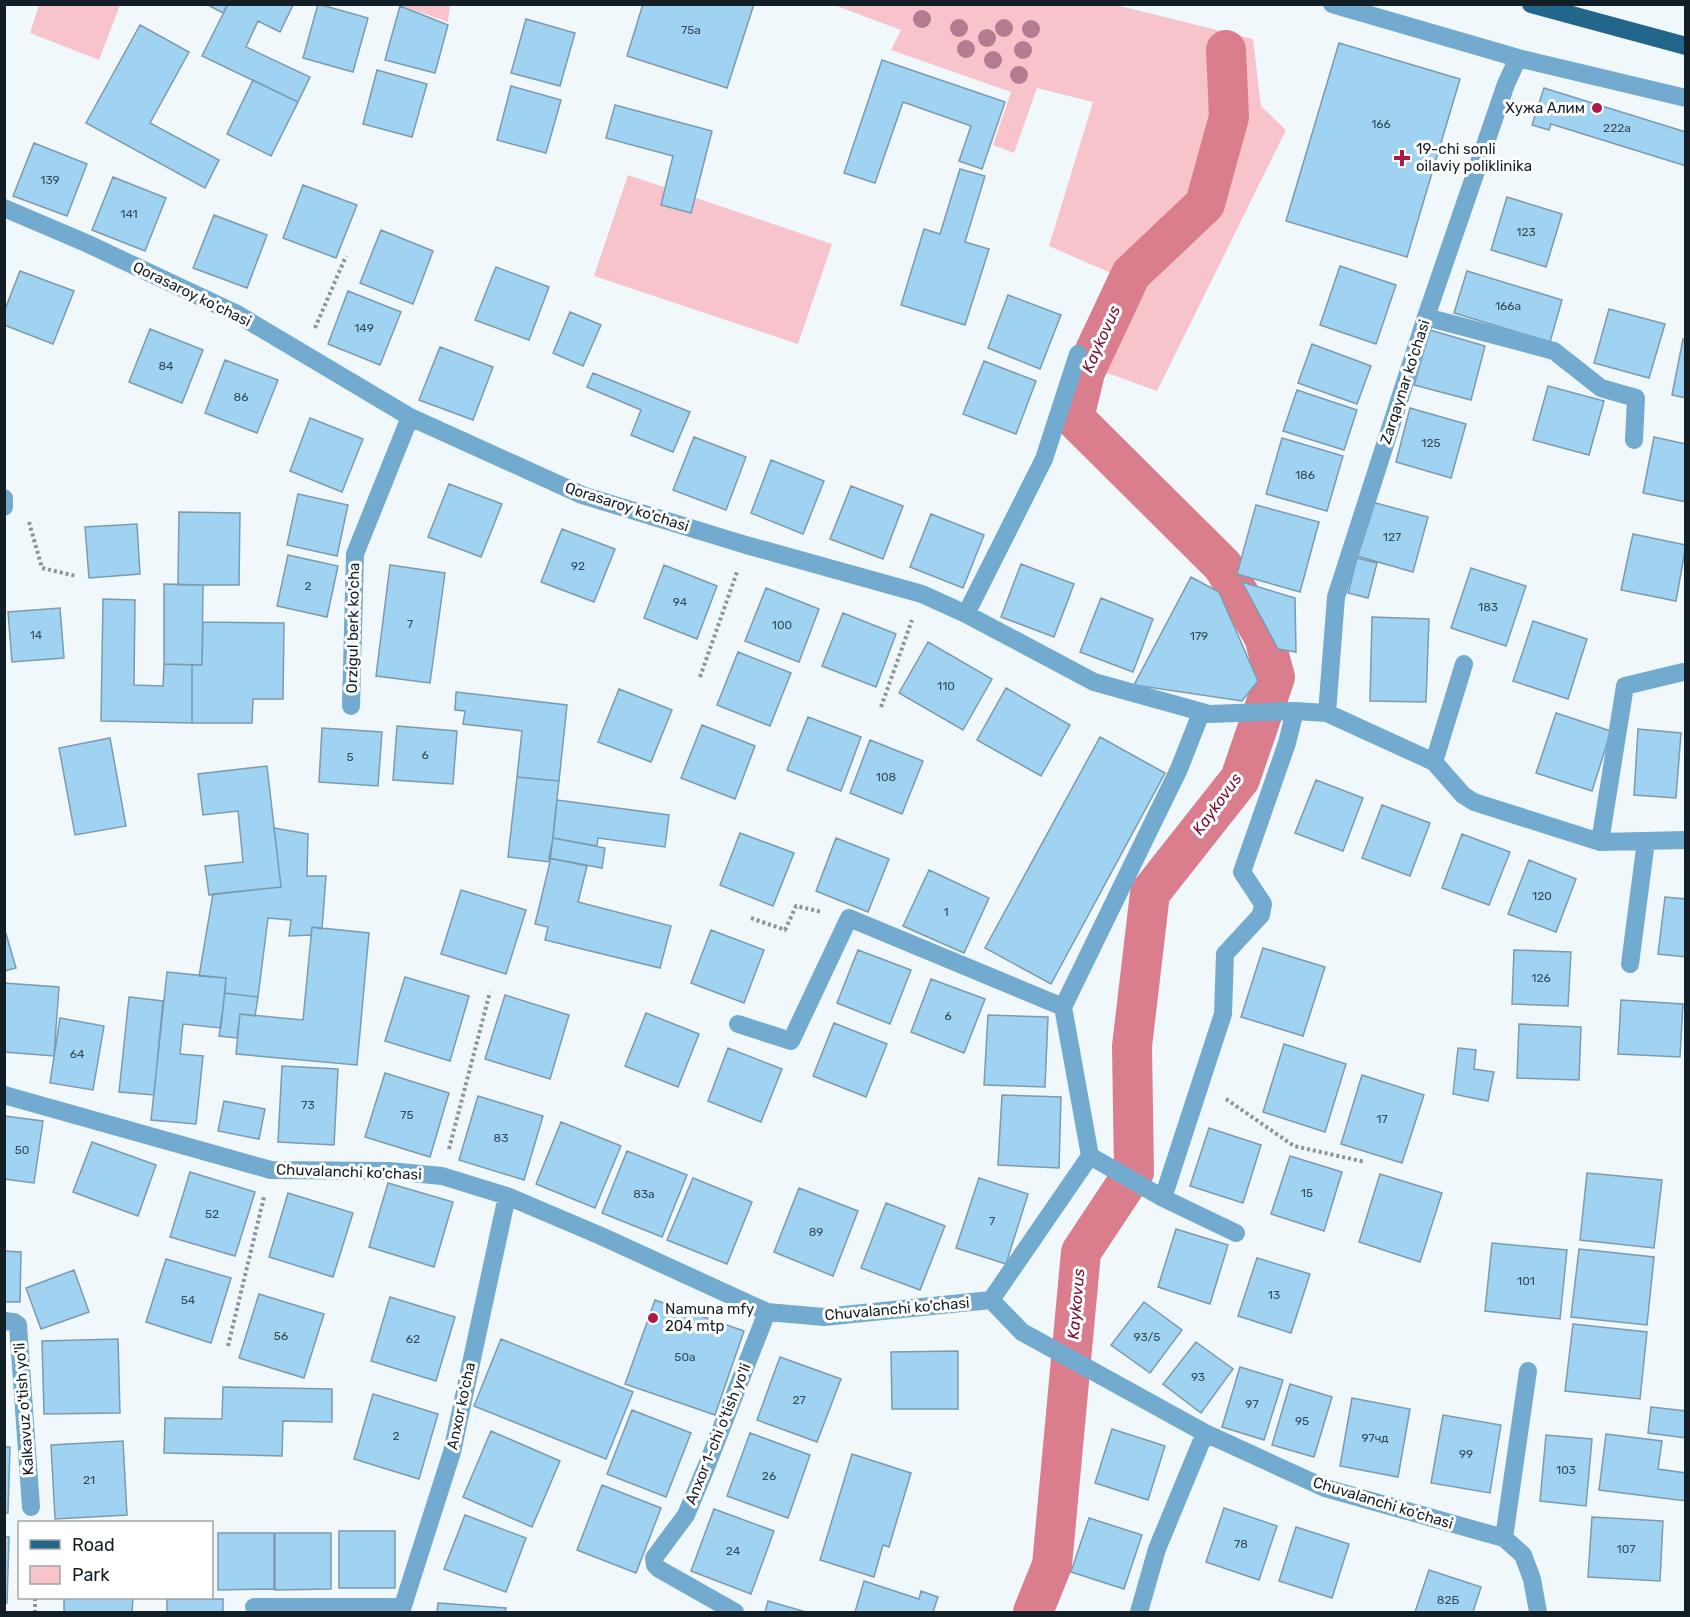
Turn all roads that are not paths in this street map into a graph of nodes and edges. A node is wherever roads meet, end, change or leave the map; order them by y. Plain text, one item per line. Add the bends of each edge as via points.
1 (1332, 4) edge
2 (1531, 4) edge
3 (1686, 46) edge
4 (1518, 58) junction
5 (1686, 98) edge
6 (4, 208) edge
7 (1426, 317) junction
8 (1078, 354) dead end
9 (410, 417) junction
10 (1634, 440) dead end
11 (4, 498) edge
12 (4, 507) edge
13 (966, 614) junction
14 (1464, 664) dead end
15 (1683, 672) dead end
16 (351, 706) dead end
17 (1294, 711) junction
18 (1327, 713) junction
19 (1205, 714) junction
20 (1434, 762) junction
21 (1686, 840) edge
22 (1646, 841) junction
23 (1600, 842) junction
24 (1630, 964) dead end
25 (1063, 1007) junction
26 (738, 1024) dead end
27 (4, 1095) edge
28 (1092, 1157) junction
29 (507, 1196) junction
30 (1160, 1197) junction
31 (1236, 1233) dead end
32 (991, 1300) junction
33 (767, 1312) junction
34 (4, 1320) edge
35 (1528, 1371) dead end
36 (1205, 1432) junction
37 (31, 1507) dead end
38 (1504, 1538) junction
39 (254, 1607) dead end
40 (401, 1610) edge
41 (735, 1612) edge
42 (1139, 1612) edge
43 (1538, 1612) edge

1 - 4 street
2 - 3 main road
4 - 5 street
4 - 7 street, Zarqaynar ko'chasi
6 - 9 street, Qorasaroy ko'chasi via 237,314
7 - 10 street via 1554,351 1601,388 1636,398
7 - 18 street, Zarqaynar ko'chasi via 1336,597
8 - 13 street via 1044,459
9 - 13 street, Qorasaroy ko'chasi via 582,495 922,594
9 - 16 street, Orzigul berk ko'cha via 355,554
11 - 12 street
13 - 19 street, Qorasaroy ko'chasi via 1094,682
14 - 20 street
15 - 23 street via 1625,686
17 - 18 street, Qorasaroy ko'chasi
17 - 19 street, Qorasaroy ko'chasi
17 - 30 street via 1287,743 1242,872 1263,904 1261,915 1225,954 1223,1014
18 - 20 street
19 - 25 street
20 - 23 street via 1474,802
21 - 22 street
22 - 23 street
22 - 24 street
25 - 26 street via 849,918 791,1041
25 - 28 street
27 - 29 street, Chuvalanchi ko'chasi via 271,1170 389,1171 442,1176
28 - 30 street
28 - 32 street
29 - 33 street, Chuvalanchi ko'chasi
29 - 40 street, Anxor ko'cha via 452,1452
30 - 31 street
32 - 33 street, Chuvalanchi ko'chasi via 824,1317
32 - 36 street, Chuvalanchi ko'chasi via 1022,1332
33 - 41 street, Anxor 1-chi o'tish yo'li via 686,1515 654,1558 659,1569
34 - 37 street, Kalkavuz o'tish yo'li via 18,1326
35 - 38 street
36 - 38 street, Chuvalanchi ko'chasi via 1325,1488
36 - 42 street via 1157,1550
38 - 43 street via 1523,1555
39 - 40 street

